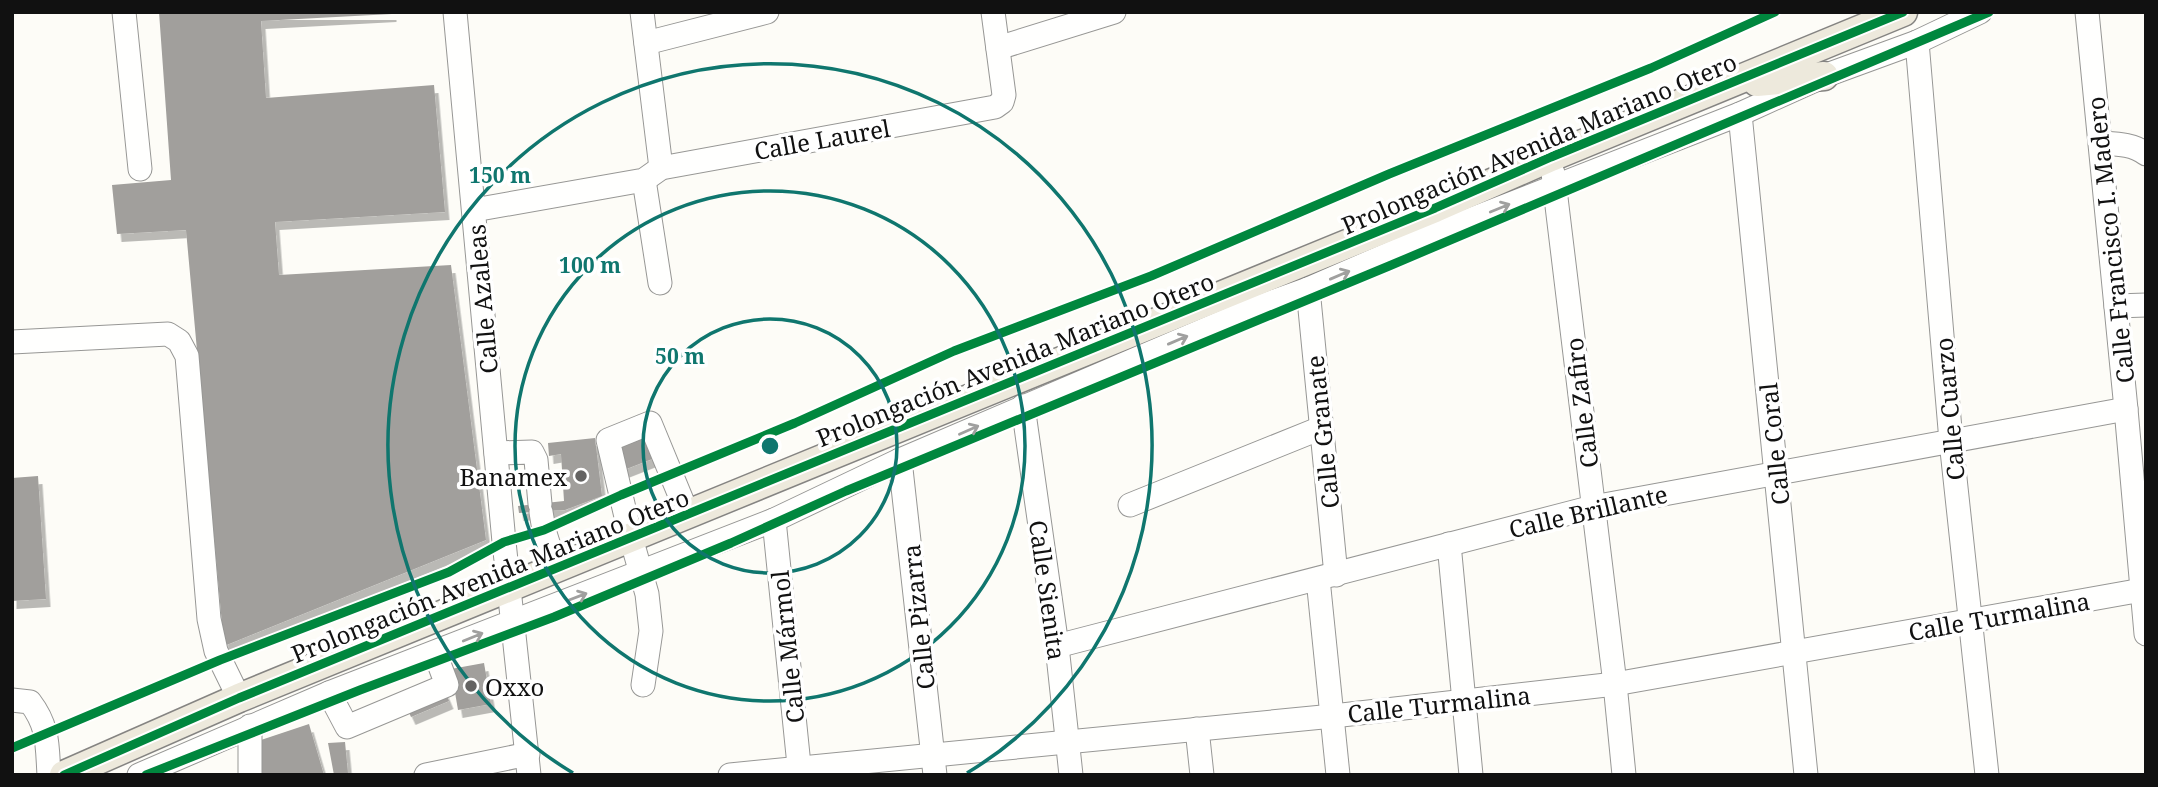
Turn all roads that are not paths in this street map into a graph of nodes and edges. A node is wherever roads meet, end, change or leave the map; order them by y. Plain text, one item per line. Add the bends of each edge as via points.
1 (124, 12) edge
2 (455, 12) edge
3 (642, 12) edge
4 (767, 12) edge
5 (993, 12) edge
6 (1114, 12) edge
7 (1903, 12) edge
8 (1980, 12) edge
9 (2087, 12) edge
10 (1917, 42) junction
11 (646, 43) junction
12 (998, 48) junction
13 (1824, 76) junction
14 (1733, 83) junction
15 (1740, 114) junction
16 (1628, 125) junction
17 (2101, 143) junction
18 (1639, 153) junction
19 (2146, 154) edge
20 (1551, 157) junction
21 (140, 169) dead end
22 (652, 174) junction
23 (1555, 186) junction
24 (474, 210) junction
25 (660, 284) dead end
26 (1308, 289) junction
27 (2146, 305) edge
28 (2116, 306) junction
29 (12, 342) edge
30 (1023, 406) junction
31 (2126, 409) junction
32 (1321, 428) junction
33 (1951, 441) junction
34 (496, 453) junction
35 (900, 460) junction
36 (812, 463) junction
37 (1777, 473) junction
38 (823, 496) junction
39 (1130, 505) dead end
40 (1593, 507) junction
41 (688, 515) junction
42 (774, 520) junction
43 (631, 538) junction
44 (1449, 544) junction
45 (556, 568) junction
46 (640, 573) junction
47 (1327, 577) junction
48 (509, 586) junction
49 (2142, 590) junction
50 (513, 621) junction
51 (1970, 621) junction
52 (2146, 634) edge
53 (1057, 646) junction
54 (1794, 652) junction
55 (435, 653) junction
56 (1615, 684) junction
57 (643, 685) dead end
58 (329, 693) junction
59 (239, 698) junction
60 (12, 701) edge
61 (1464, 701) junction
62 (1333, 716) junction
63 (250, 726) junction
64 (1197, 729) junction
65 (1067, 742) junction
66 (528, 765) edge
67 (934, 765) edge
68 (799, 771) edge
69 (49, 775) edge
70 (64, 775) edge
71 (139, 775) edge
72 (250, 775) edge
73 (426, 775) edge
74 (730, 775) edge
75 (1070, 775) edge
76 (1202, 775) edge
77 (1338, 775) edge
78 (1471, 775) edge
79 (1624, 775) edge
80 (1806, 775) edge
81 (1987, 775) edge

1 - 21 street
2 - 24 street, Calle Azaleas
3 - 11 street
4 - 11 street
5 - 12 street
6 - 12 street
7 - 14 main road, Prolongación Avenida Mariano Otero
8 - 10 street
9 - 17 street, Calle Francisco I. Madero
10 - 13 street
10 - 33 street, Calle Cuarzo
11 - 22 street
12 - 22 street, Calle Laurel via 1003,88 1002,102 996,107
13 - 14 main road
13 - 15 street, Prolongación Avenida Mariano Otero
14 - 16 main road, Prolongación Avenida Mariano Otero
15 - 18 street, Prolongación Avenida Mariano Otero
15 - 37 street, Calle Coral
16 - 18 street, Prolongación Avenida Mariano Otero
16 - 20 main road, Prolongación Avenida Mariano Otero
17 - 19 street via 2120,144
17 - 28 street, Calle Francisco I. Madero
18 - 23 street, Prolongación Avenida Mariano Otero
20 - 23 street, Calle Zafiro
20 - 36 main road, Prolongación Avenida Mariano Otero
22 - 24 street, Calle Laurel
22 - 25 street
26 -> 23 street, Prolongación Avenida Mariano Otero
23 - 40 street, Calle Zafiro
24 - 34 street, Calle Azaleas
30 -> 26 street, Prolongación Avenida Mariano Otero
26 - 32 street, Calle Granate
27 - 28 street
28 - 31 street, Calle Francisco I. Madero
29 - 59 street via 168,334 179,341 187,356 209,620 216,651
35 -> 30 street, Prolongación Avenida Mariano Otero
30 - 53 street, Calle Sienita
31 - 33 street, Calle Brillante
31 - 49 street, Calle Francisco I. Madero
32 - 39 street
32 - 47 street, Calle Granate
33 - 37 street, Calle Brillante
33 - 51 street, Calle Cuarzo
34 - 45 street via 532,452 544,530
34 - 48 street, Calle Azaleas
35 - 38 street, Prolongación Avenida Mariano Otero
35 - 67 street, Calle Pizarra
36 - 38 street
36 - 41 main road, Prolongación Avenida Mariano Otero
37 - 40 street, Calle Brillante
37 - 54 street, Calle Coral
38 - 42 street, Prolongación Avenida Mariano Otero
40 - 44 street, Calle Brillante
40 - 56 street, Calle Zafiro
41 - 43 main road, Prolongación Avenida Mariano Otero
41 - 43 street via 650,423 629,431 608,440
42 - 46 street, Prolongación Avenida Mariano Otero
42 - 68 street, Calle Mármol
43 - 45 main road, Prolongación Avenida Mariano Otero
43 - 46 street
44 - 47 street, Calle Brillante
44 - 61 street
45 - 48 main road, Prolongación Avenida Mariano Otero
50 -> 46 street, Prolongación Avenida Mariano Otero
46 - 57 street via 651,631
47 - 53 street, Calle Brillante
47 - 62 street, Calle Granate
48 - 50 street, Calle Azaleas
48 - 59 main road, Prolongación Avenida Mariano Otero
49 - 51 street, Calle Turmalina
49 - 52 street, Calle Francisco I. Madero
55 -> 50 street, Prolongación Avenida Mariano Otero
50 - 66 street, Calle Azaleas
51 - 54 street, Calle Turmalina
51 - 81 street, Calle Cuarzo
53 - 65 street, Calle Sienita
54 - 56 street, Calle Turmalina
54 - 80 street, Calle Coral
55 - 58 street, Prolongación Avenida Mariano Otero
55 - 58 street via 447,685 347,727
56 - 61 street, Calle Turmalina
56 - 79 street, Calle Zafiro
58 - 63 street, Prolongación Avenida Mariano Otero
59 - 70 main road, Prolongación Avenida Mariano Otero
60 - 69 street via 30,702 43,724
61 - 62 street, Calle Turmalina
61 - 78 street
62 - 64 street, Calle Turmalina
62 - 77 street, Calle Granate
63 - 71 street
63 - 72 street
64 - 65 street, Calle Turmalina
64 - 76 street
65 - 67 street, Calle Turmalina
65 - 75 street, Calle Sienita
66 - 73 street
67 - 68 street, Calle Turmalina
68 - 74 street, Calle Turmalina

